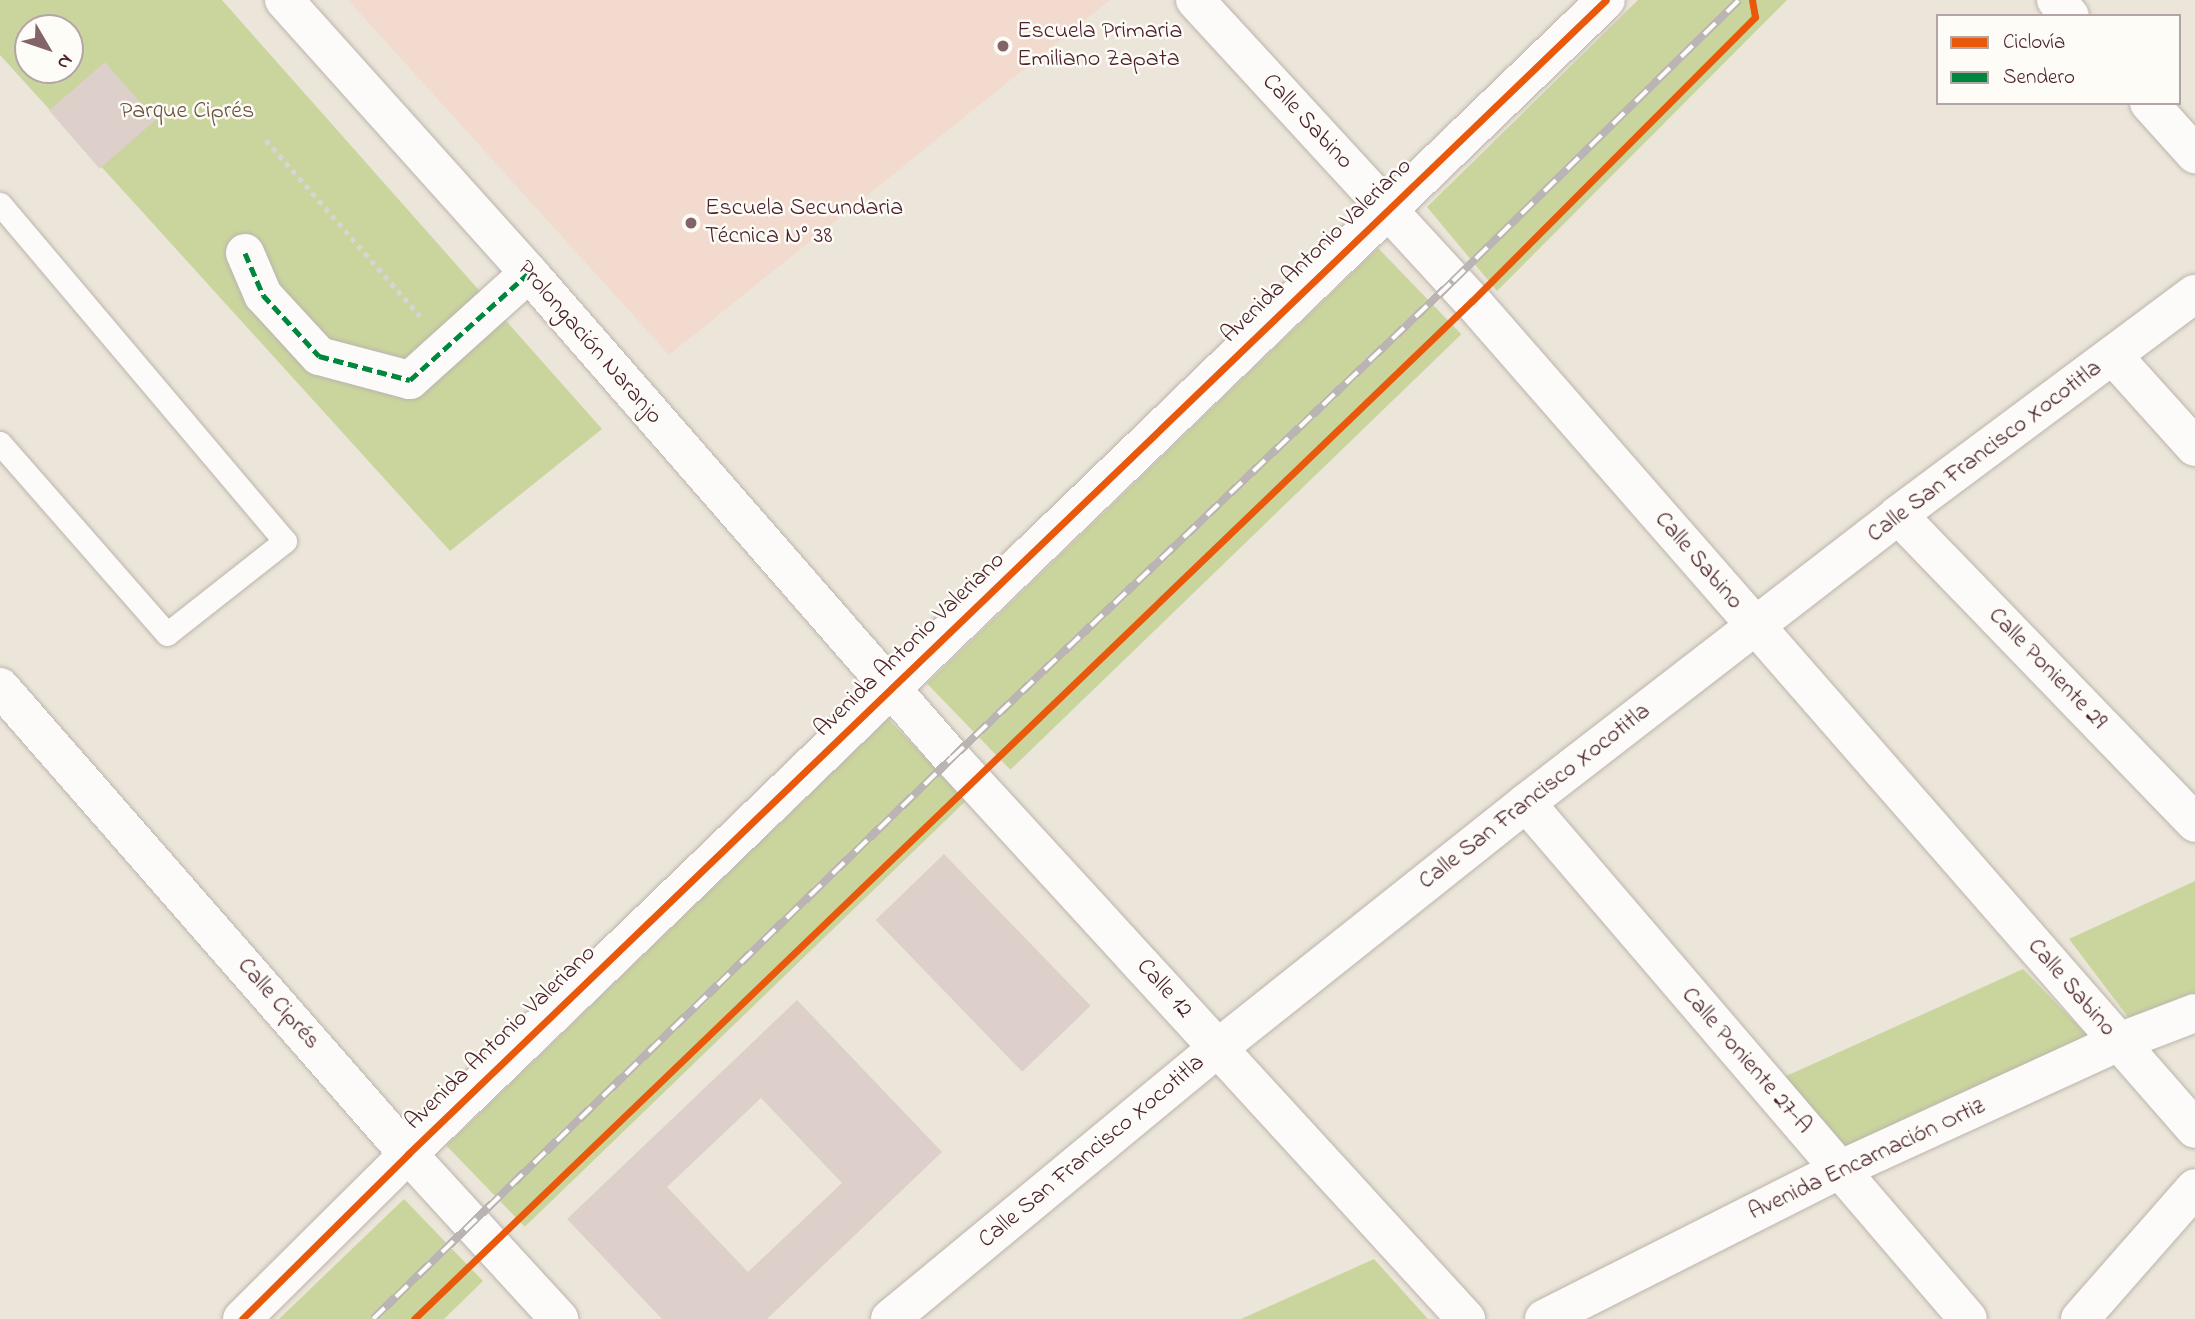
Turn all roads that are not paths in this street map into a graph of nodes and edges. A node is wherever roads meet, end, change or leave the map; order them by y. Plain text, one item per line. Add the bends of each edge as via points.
1 (284, 0) edge
2 (1195, 0) edge
3 (1606, 0) edge
4 (2056, 0) edge
5 (2068, 14) edge
6 (2151, 105) edge
7 (2195, 154) edge
8 (0, 204) edge
9 (1388, 209) junction
10 (246, 253) dead end
11 (529, 273) junction
12 (2195, 294) edge
13 (2114, 357) junction
14 (0, 443) edge
15 (2195, 447) edge
16 (1898, 515) junction
17 (1754, 625) junction
18 (0, 687) edge
19 (891, 690) junction
20 (1526, 803) junction
21 (2195, 824) edge
22 (2195, 1013) edge
23 (2119, 1042) junction
24 (1217, 1048) junction
25 (2195, 1129) edge
26 (408, 1154) junction
27 (1839, 1170) junction
28 (2195, 1188) edge
29 (242, 1319) edge
30 (559, 1319) edge
31 (890, 1319) edge
32 (1466, 1319) edge
33 (1544, 1319) edge
34 (1968, 1319) edge
35 (2080, 1319) edge

1 - 11 street, Prolongación Naranjo
2 - 9 street, Calle Sabino
3 - 9 street, Avenida Antonio Valeriano
4 - 5 street
6 - 7 street
8 - 14 lane via 285,541 167,634
9 - 17 street, Calle Sabino
9 - 19 street, Avenida Antonio Valeriano
10 - 11 street via 263,295 319,356 410,380
11 - 19 street, Prolongación Naranjo
12 - 13 street, Calle San Francisco Xocotitla
13 - 15 street
13 - 16 street, Calle San Francisco Xocotitla
16 - 17 street, Calle San Francisco Xocotitla
16 - 21 street, Calle Poniente 29
17 - 20 street, Calle San Francisco Xocotitla
17 - 23 street, Calle Sabino
18 - 26 street, Calle Ciprés
19 - 24 street, Calle 12
19 - 26 street, Avenida Antonio Valeriano
20 - 24 street, Calle San Francisco Xocotitla
20 - 27 street, Calle Poniente 27-A
22 - 23 street, Avenida Encarnación Ortiz
23 - 25 street, Calle Sabino
23 - 27 street, Avenida Encarnación Ortiz
24 - 31 street, Calle San Francisco Xocotitla
24 - 32 street, Calle 12
26 - 29 street, Avenida Antonio Valeriano
26 - 30 street, Calle Ciprés
27 - 33 street, Avenida Encarnación Ortiz
27 - 34 street, Calle Poniente 27-A
28 - 35 street

